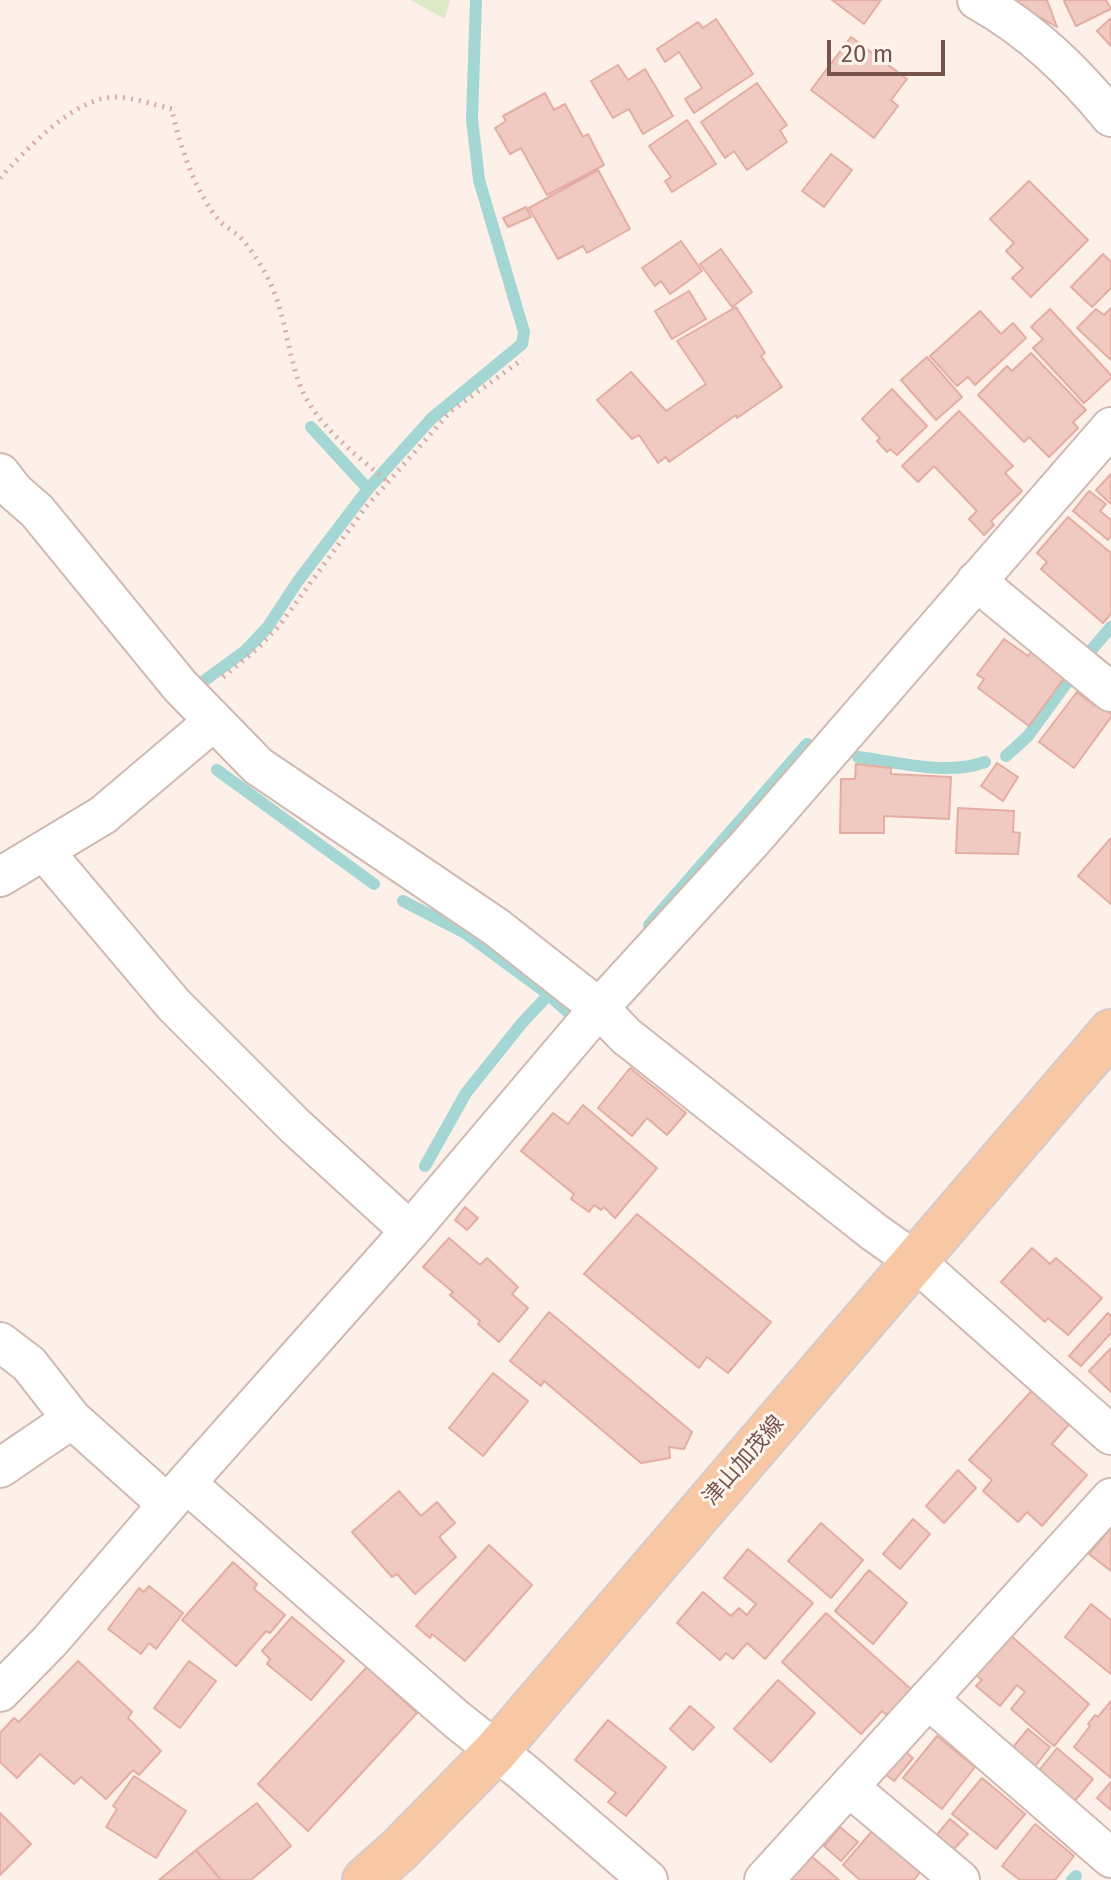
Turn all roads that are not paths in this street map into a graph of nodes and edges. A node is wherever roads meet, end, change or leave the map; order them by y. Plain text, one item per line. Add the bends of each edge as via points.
1 (977, 0) edge
2 (1111, 117) edge
3 (1111, 427) edge
4 (0, 473) edge
5 (976, 581) junction
6 (1111, 692) edge
7 (205, 711) junction
8 (14, 861) edge
9 (599, 1008) junction
10 (1111, 1032) edge
11 (410, 1231) junction
12 (915, 1261) junction
13 (0, 1342) edge
14 (72, 1419) junction
15 (1111, 1435) edge
16 (0, 1468) edge
17 (177, 1494) junction
18 (1111, 1498) edge
19 (0, 1692) edge
20 (928, 1699) junction
21 (495, 1752) junction
22 (849, 1787) junction
23 (1111, 1858) edge
24 (365, 1880) edge
25 (648, 1880) edge
26 (764, 1880) edge
27 (960, 1880) edge

1 - 2 street via 1043,44
3 - 5 street
4 - 7 street
5 - 6 street
5 - 9 street
7 - 8 street via 103,815
7 - 9 street via 258,766 496,927
8 - 11 street via 174,1005
9 - 11 street
9 - 12 street via 626,1036
10 - 12 main road, 津山加茂線
11 - 17 street
12 - 15 street
12 - 21 main road, 津山加茂線
13 - 14 street via 29,1364
14 - 16 street
14 - 17 street
17 - 19 street
17 - 21 street
18 - 20 street
20 - 22 street
20 - 23 street
21 - 24 main road, 津山加茂線
21 - 25 street
22 - 26 street
22 - 27 street

